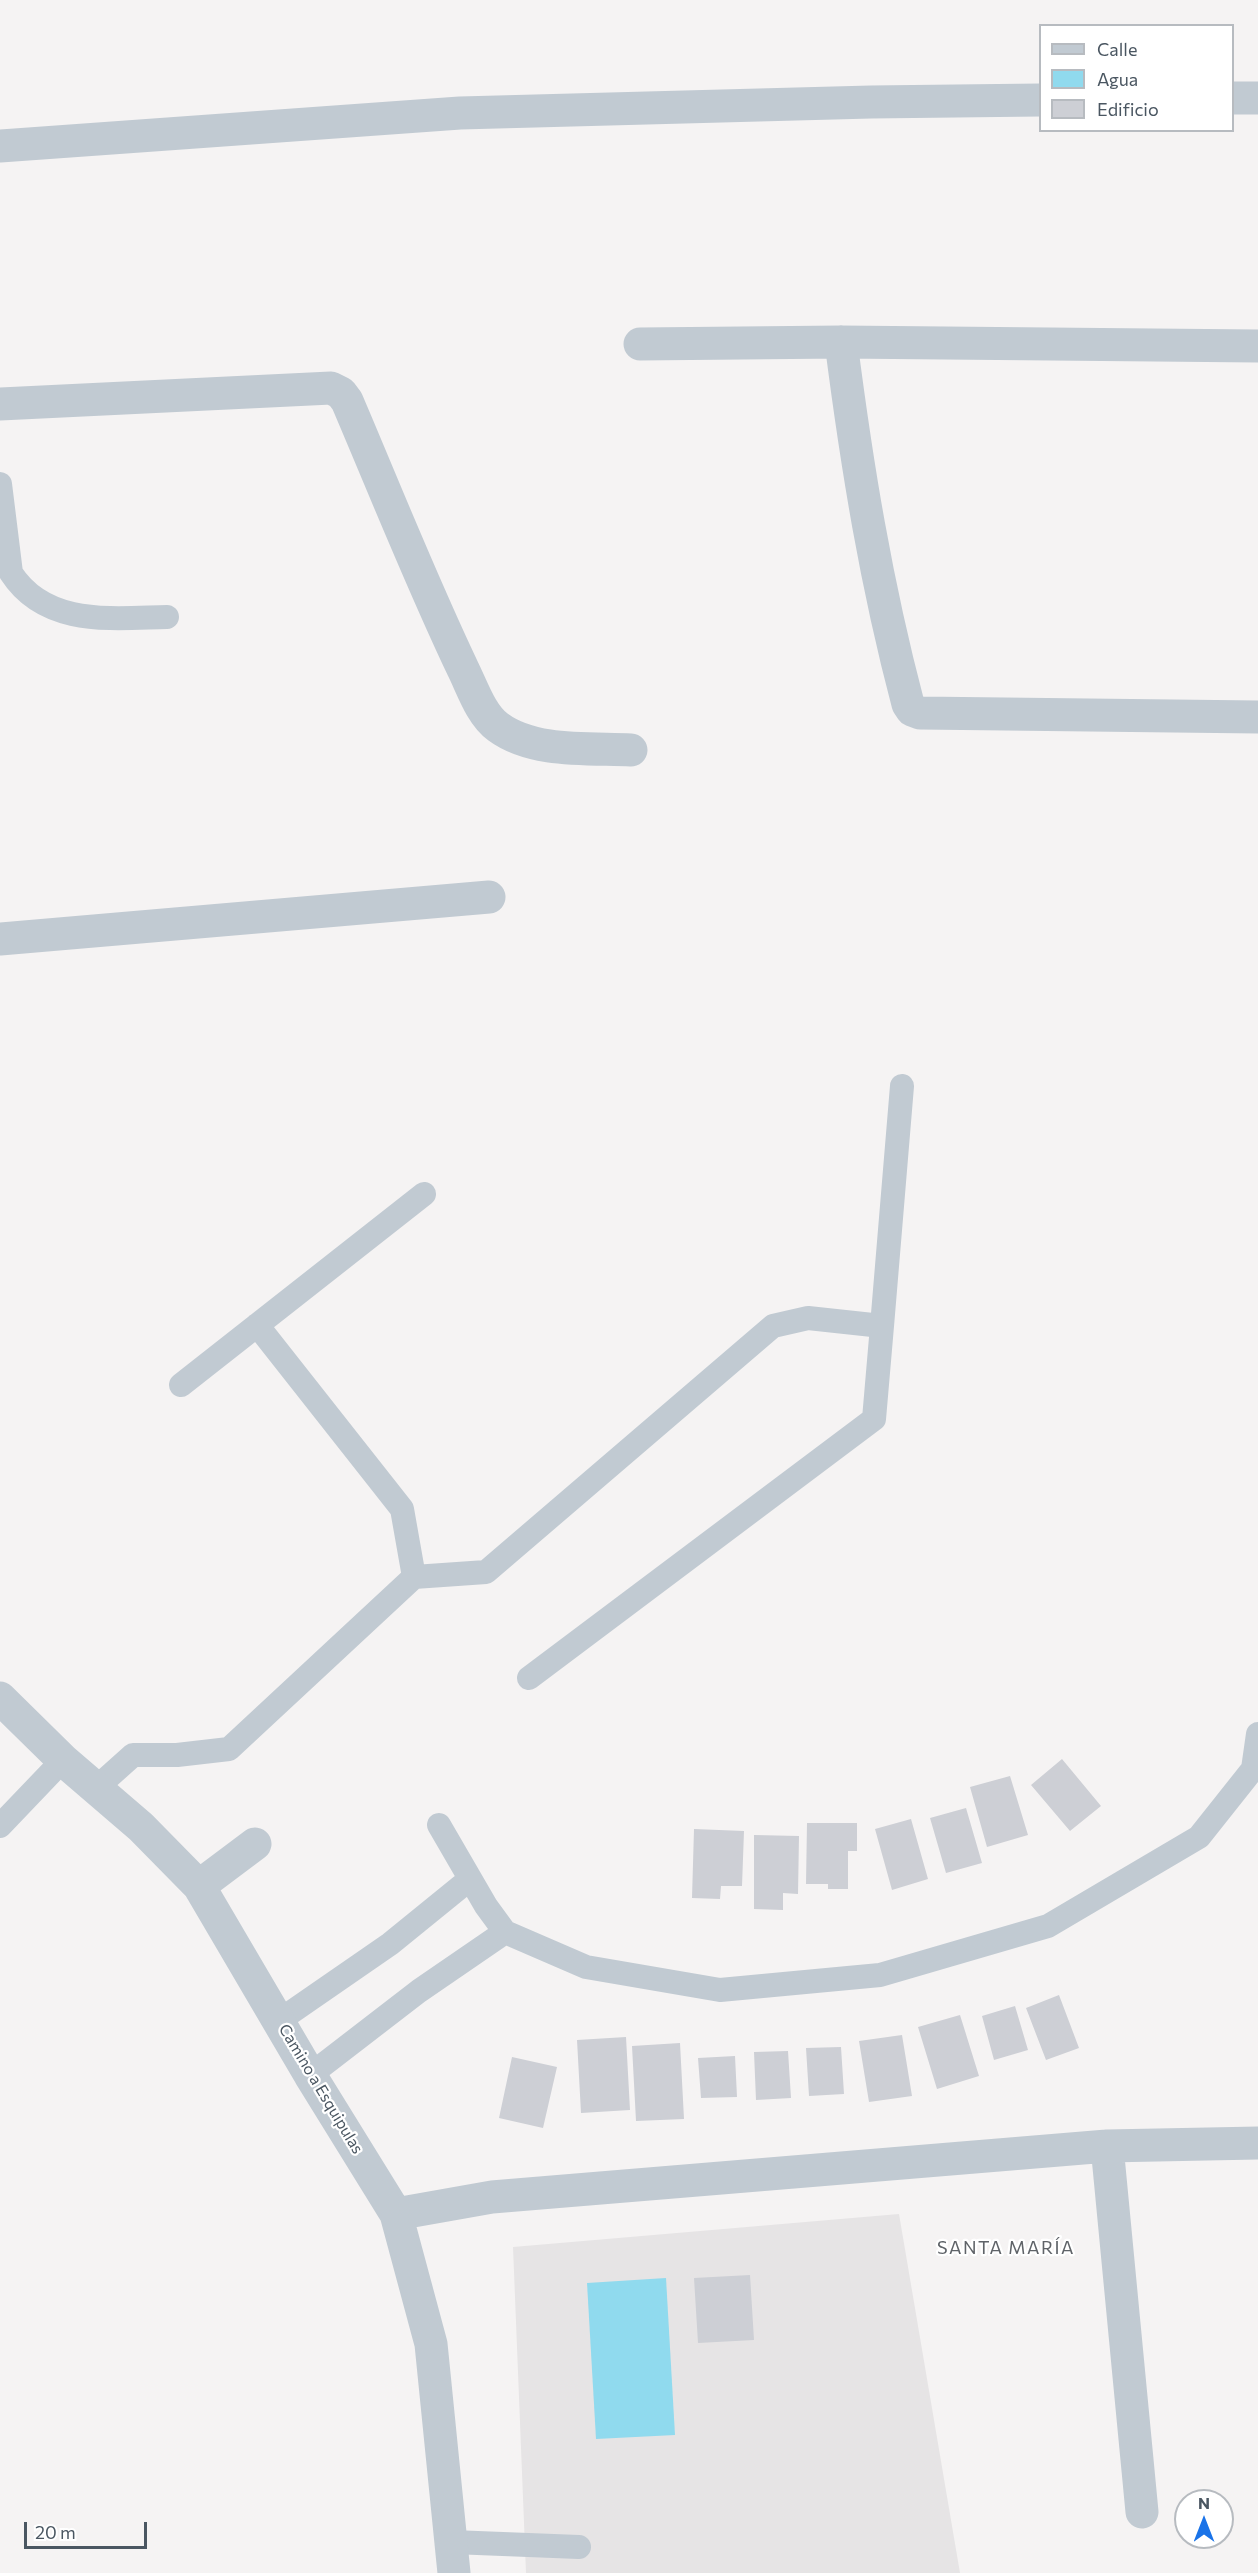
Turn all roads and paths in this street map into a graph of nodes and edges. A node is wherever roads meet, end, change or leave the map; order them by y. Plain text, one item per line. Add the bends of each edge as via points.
1 (1234, 98) edge
2 (1258, 98) edge
3 (1039, 100) edge
4 (0, 146) edge
5 (841, 342) junction
6 (640, 344) dead end
7 (1258, 346) edge
8 (0, 404) edge
9 (0, 484) edge
10 (167, 617) dead end
11 (1258, 717) edge
12 (631, 750) dead end
13 (489, 897) dead end
14 (0, 939) edge
15 (902, 1086) dead end
16 (424, 1194) dead end
17 (257, 1325) junction
18 (882, 1326) junction
19 (181, 1385) dead end
20 (414, 1576) junction
21 (530, 1677) dead end
22 (0, 1698) edge
23 (1258, 1734) edge
24 (63, 1760) junction
25 (1256, 1770) edge
26 (95, 1789) junction
27 (439, 1825) dead end
28 (0, 1826) edge
29 (255, 1844) dead end
30 (470, 1879) junction
31 (199, 1886) junction
32 (506, 1932) junction
33 (280, 2020) junction
34 (310, 2075) junction
35 (1258, 2143) edge
36 (1107, 2146) junction
37 (396, 2214) junction
38 (1142, 2512) dead end
39 (579, 2547) dead end
40 (453, 2557) edge

1 - 2 street
3 - 4 street via 460,113
5 - 6 street
5 - 7 street
5 - 11 street via 869,538 885,618 912,710
8 - 12 street via 331,388 341,393 453,647 496,727 543,745
9 - 10 lane via 11,573 18,584 54,609 73,615
13 - 14 street
15 - 18 lane
16 - 17 lane
17 - 19 lane
17 - 20 lane via 402,1509
18 - 20 lane via 808,1318 773,1326 486,1572
18 - 21 lane via 874,1419
20 - 26 lane via 229,1749 133,1755
22 - 24 street, Camino a Esquipulas
23 - 25 lane
24 - 26 street, Camino a Esquipulas
24 - 28 lane
25 - 32 lane via 1199,1837 1048,1926 880,1975 720,1990 586,1967
26 - 31 street, Camino a Esquipulas via 141,1827
27 - 30 lane
29 - 31 street
30 - 32 lane
30 - 33 lane via 390,1944
31 - 33 street, Camino a Esquipulas
32 - 34 lane via 419,1991
33 - 34 street, Camino a Esquipulas
34 - 37 street, Camino a Esquipulas
35 - 36 street
36 - 37 street via 492,2197
36 - 38 street
37 - 40 street, Camino a Esquipulas via 431,2344
39 - 40 lane

